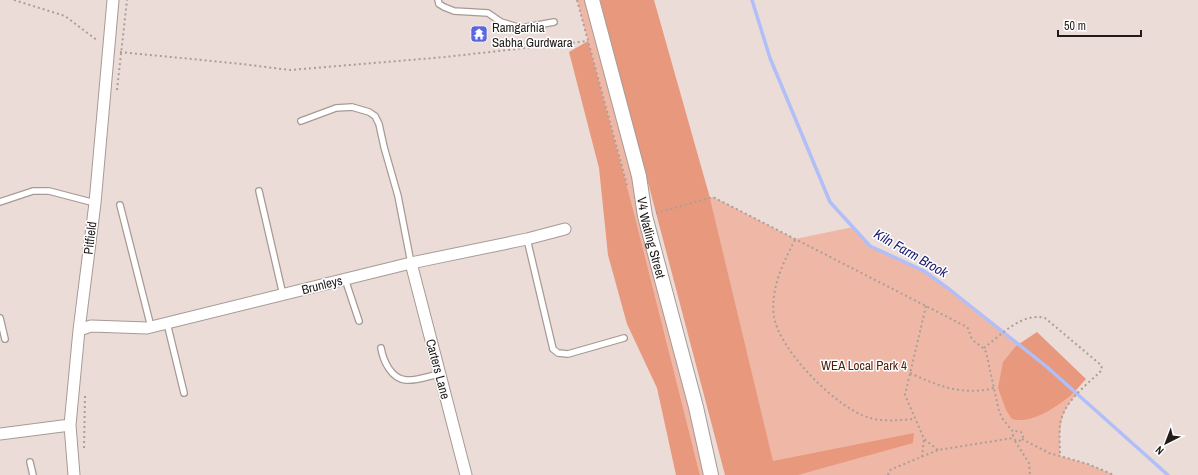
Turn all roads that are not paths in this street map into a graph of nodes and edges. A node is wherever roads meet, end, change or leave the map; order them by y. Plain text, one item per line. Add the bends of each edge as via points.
1 (113, 0) edge
2 (438, 0) edge
3 (592, 0) edge
4 (554, 22) dead end
5 (301, 121) dead end
6 (259, 191) dead end
7 (0, 202) edge
8 (95, 204) junction
9 (120, 205) dead end
10 (566, 229) dead end
11 (527, 239) junction
12 (411, 263) junction
13 (345, 279) junction
14 (283, 294) junction
15 (0, 318) edge
16 (359, 321) dead end
17 (167, 323) junction
18 (151, 327) junction
19 (79, 330) junction
20 (624, 338) dead end
21 (5, 339) dead end
22 (381, 348) dead end
23 (439, 374) junction
24 (184, 394) dead end
25 (70, 425) junction
26 (0, 434) edge
27 (30, 462) dead end
28 (33, 475) edge
29 (74, 475) edge
30 (466, 475) edge
31 (711, 475) edge

1 - 8 street, Pitfield
2 - 4 lane via 439,4 454,11 488,13 501,22 520,28
3 - 31 street, V4 Watling Street via 639,176 645,216 696,407
5 - 12 lane via 336,108 352,107 375,116 398,196
6 - 14 lane
7 - 8 lane via 33,191 49,191
8 - 19 street, Pitfield
9 - 18 lane
10 - 11 street, Brunleys
11 - 12 street, Brunleys
11 - 20 lane via 553,349 558,353 568,354
12 - 13 street, Brunleys
12 - 23 street, Carters Lane
13 - 14 street, Brunleys
13 - 16 lane
14 - 17 street, Brunleys
15 - 21 lane
17 - 18 street, Brunleys
17 - 24 lane
18 - 19 street, Brunleys via 91,326
19 - 25 street, Pitfield
22 - 23 lane via 389,369 404,380
23 - 30 street, Carters Lane
25 - 26 street
25 - 29 street, Pitfield
27 - 28 lane

